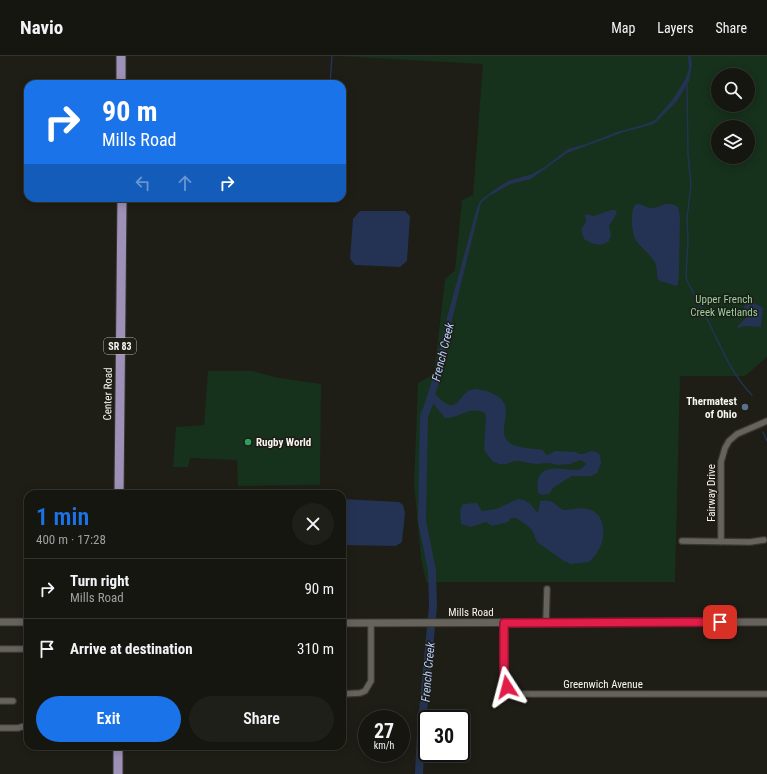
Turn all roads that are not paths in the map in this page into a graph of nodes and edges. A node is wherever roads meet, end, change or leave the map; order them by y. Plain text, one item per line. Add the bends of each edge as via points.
1 (121, 56) edge
2 (121, 80) edge
3 (122, 202) edge
4 (767, 421) edge
5 (119, 490) edge
6 (764, 540) dead end
7 (682, 542) dead end
8 (721, 542) junction
9 (547, 589) dead end
10 (0, 622) edge
11 (24, 622) edge
12 (767, 622) edge
13 (346, 623) edge
14 (371, 623) junction
15 (504, 623) junction
16 (546, 623) junction
17 (0, 649) edge
18 (24, 649) edge
19 (346, 694) edge
20 (767, 694) edge
21 (0, 701) edge
22 (13, 701) dead end
23 (24, 726) edge
24 (0, 728) edge
25 (118, 750) edge
26 (118, 774) edge

1 - 2 main road
3 - 5 main road, Center Road / SR 83
4 - 8 street, Fairway Drive via 737,434 724,448 721,462
6 - 8 street
7 - 8 street
9 - 16 street
10 - 11 street
12 - 16 street, Mills Road
13 - 14 street, Mills Road
14 - 15 street, Mills Road
14 - 19 street via 371,681 365,691
15 - 16 street, Mills Road
15 - 20 street, Greenwich Avenue via 505,683 510,690 519,694
17 - 18 street
21 - 22 street
23 - 24 street
25 - 26 main road

